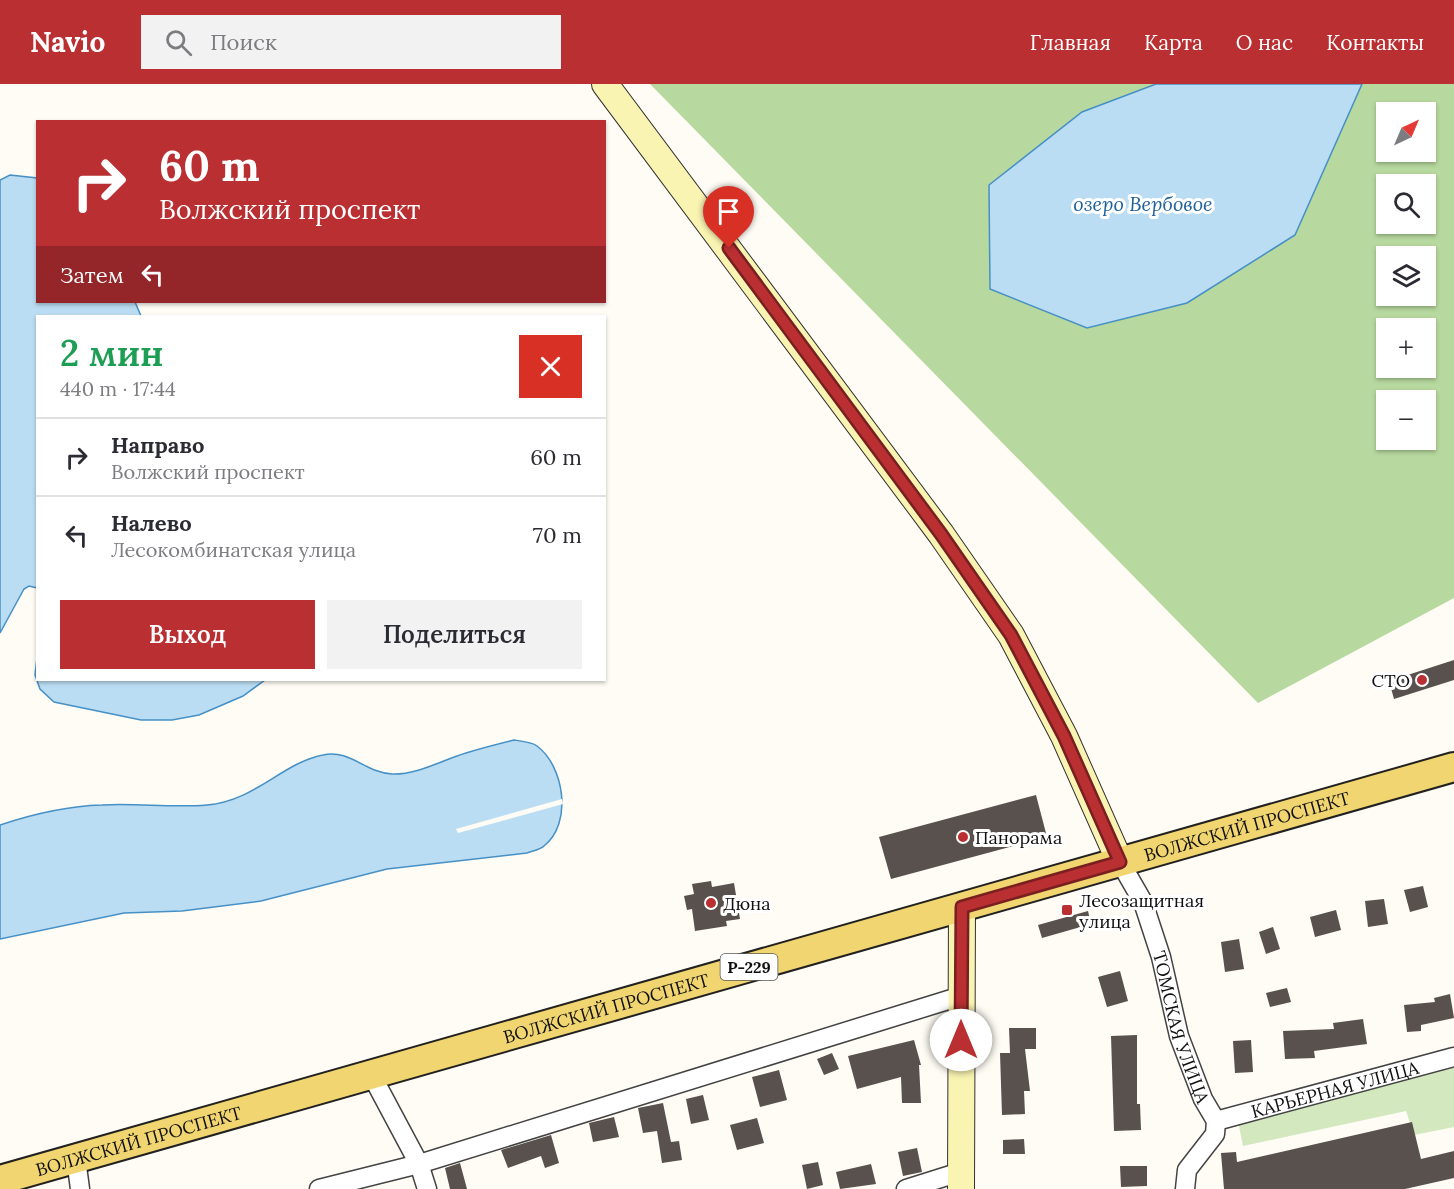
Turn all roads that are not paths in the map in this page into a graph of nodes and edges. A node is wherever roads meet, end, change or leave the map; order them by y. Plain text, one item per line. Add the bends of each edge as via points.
1 (605, 84) edge
2 (1454, 767) edge
3 (1120, 862) junction
4 (962, 907) junction
5 (961, 996) junction
6 (1454, 1057) edge
7 (371, 1074) junction
8 (1216, 1121) junction
9 (76, 1159) junction
10 (419, 1164) junction
11 (0, 1180) edge
12 (961, 1181) edge
13 (80, 1189) edge
14 (319, 1189) edge
15 (427, 1189) edge
16 (906, 1189) edge
17 (1185, 1189) edge

1 - 3 street via 941,534 1011,635 1064,736
2 - 3 main road, ВОЛЖСКИЙ ПРОСПЕКТ / Р-229
3 - 4 main road, ВОЛЖСКИЙ ПРОСПЕКТ / Р-229
3 - 8 street, ТОМСКАЯ УЛИЦА via 1143,902 1161,957 1179,1036 1203,1099
4 - 5 street
4 - 7 main road, ВОЛЖСКИЙ ПРОСПЕКТ / Р-229
5 - 10 street
5 - 12 street
6 - 8 street, КАРЬЕРНАЯ УЛИЦА
7 - 9 main road, ВОЛЖСКИЙ ПРОСПЕКТ / Р-229
7 - 10 street
8 - 17 street, ТОМСКАЯ УЛИЦА via 1215,1134 1187,1170
9 - 11 main road, ВОЛЖСКИЙ ПРОСПЕКТ / Р-229
9 - 13 street
10 - 14 street
10 - 15 street
12 - 16 street

